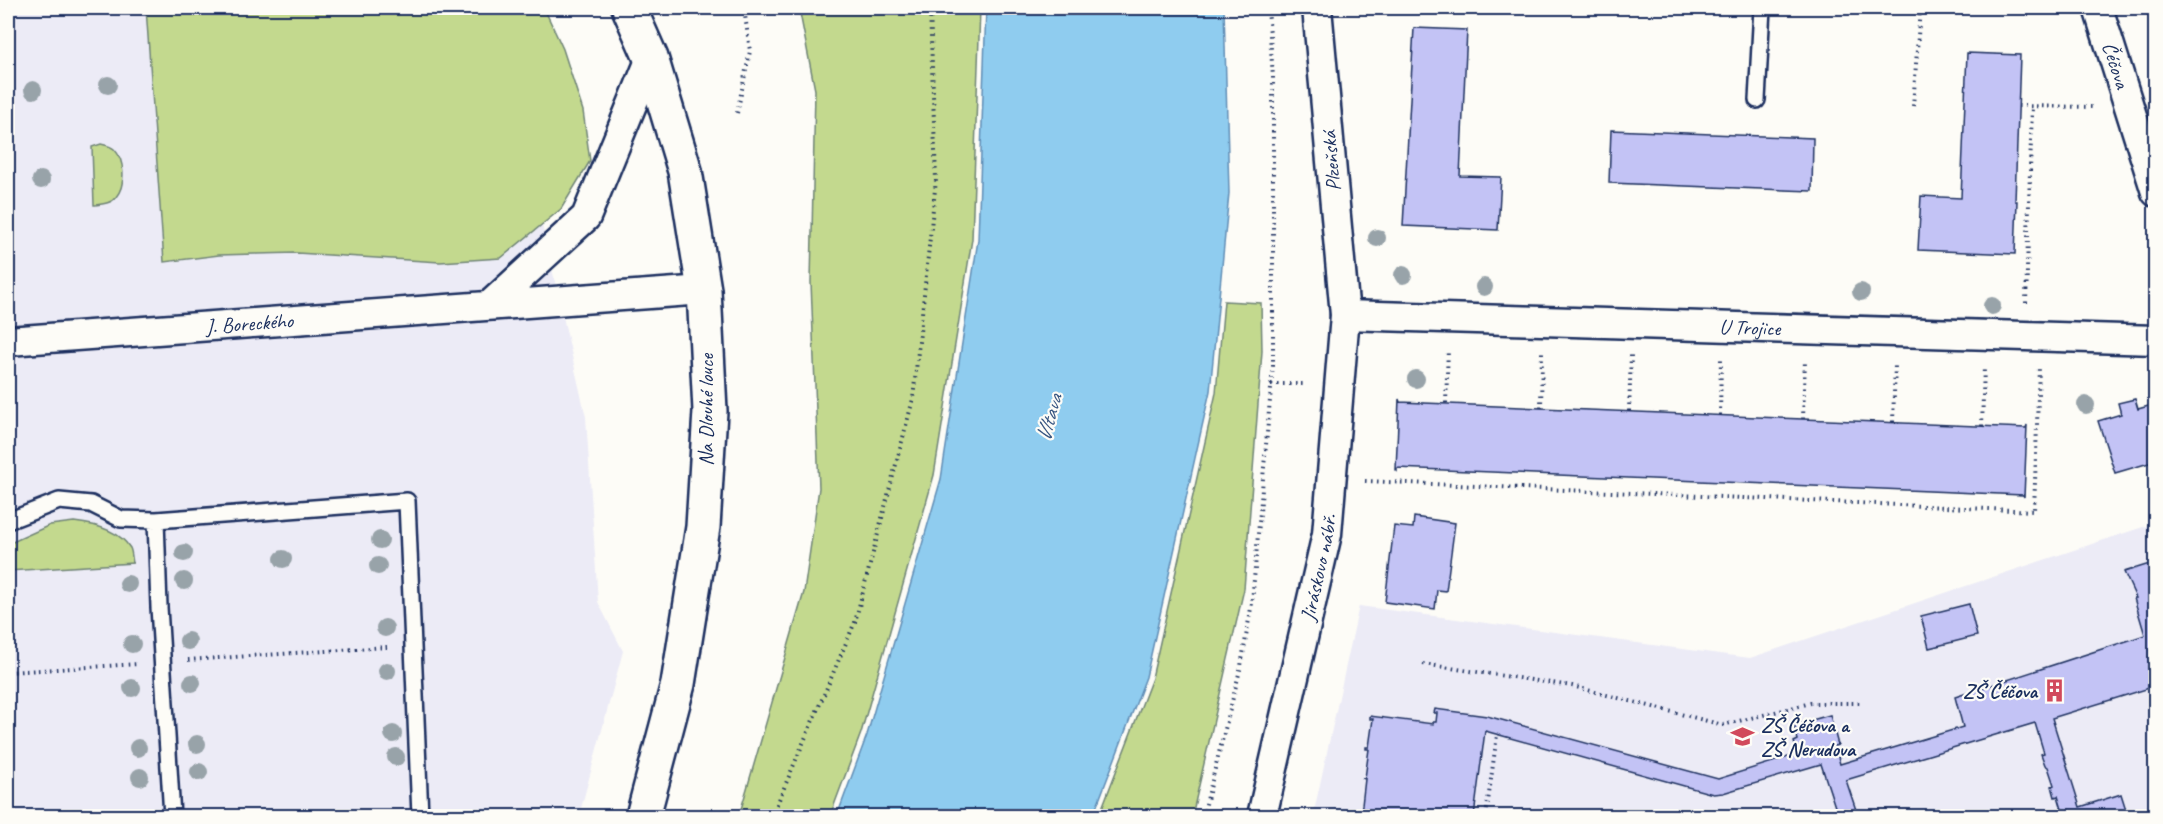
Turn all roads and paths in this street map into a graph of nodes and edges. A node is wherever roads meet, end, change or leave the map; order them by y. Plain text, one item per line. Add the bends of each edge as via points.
1 (629, 8) edge
2 (744, 8) edge
3 (930, 8) edge
4 (1268, 8) edge
5 (1317, 8) edge
6 (1762, 8) edge
7 (1920, 8) edge
8 (2098, 8) edge
9 (651, 58) junction
10 (1757, 100) dead end
11 (1913, 106) dead end
12 (2018, 106) dead end
13 (2032, 106) junction
14 (2129, 107) junction
15 (737, 113) dead end
16 (2156, 192) edge
17 (704, 290) junction
18 (490, 305) junction
19 (1345, 315) junction
20 (2032, 336) junction
21 (2156, 340) edge
22 (8, 341) edge
23 (1447, 378) dead end
24 (1541, 381) dead end
25 (1271, 384) junction
26 (1317, 384) dead end
27 (1630, 385) dead end
28 (1721, 390) dead end
29 (1804, 393) dead end
30 (1894, 397) dead end
31 (1983, 400) dead end
32 (1446, 404) dead end
33 (1541, 408) dead end
34 (1629, 411) dead end
35 (1720, 415) dead end
36 (1803, 418) dead end
37 (1893, 422) dead end
38 (1982, 426) dead end
39 (1331, 479) junction
40 (156, 520) junction
41 (8, 521) edge
42 (412, 645) junction
43 (162, 662) junction
44 (1423, 664) dead end
45 (8, 672) edge
46 (1862, 703) dead end
47 (1497, 735) dead end
48 (172, 816) edge
49 (420, 816) edge
50 (643, 816) edge
51 (772, 816) edge
52 (1203, 816) edge
53 (1262, 816) edge
54 (1486, 816) edge

1 - 9 main road, Na Dlouhé louce
2 - 15 path via 750,51
3 - 51 path via 936,180 913,399 855,622
4 - 25 path via 1273,77
5 - 19 street, Plzeňská
6 - 10 lane
7 - 11 path
8 - 14 street, Čéčova
9 - 17 main road, Na Dlouhé louce via 685,171
9 - 18 street via 586,217
12 - 13 path
13 - 14 path
13 - 20 path
14 - 16 street, Čéčova
17 - 18 street, J. Boreckého
17 - 50 main road, Na Dlouhé louce via 710,411 703,527 678,684
18 - 22 street, J. Boreckého
19 - 20 street, U Trojice
19 - 39 street, Jiráskovo nábř.
20 - 21 street, U Trojice
20 - 39 path via 2034,512
23 - 32 path
24 - 33 path
25 - 26 path
25 - 52 path via 1252,602 1241,666
27 - 34 path
28 - 35 path
29 - 36 path
30 - 37 path
31 - 38 path
39 - 53 street, Jiráskovo nábř. via 1327,534
40 - 41 lane via 121,519 91,504 59,501
40 - 42 lane via 407,501
40 - 43 lane
42 - 43 path
42 - 49 lane
43 - 45 path
43 - 48 lane
44 - 46 path via 1572,686 1723,726 1811,703
47 - 54 path

